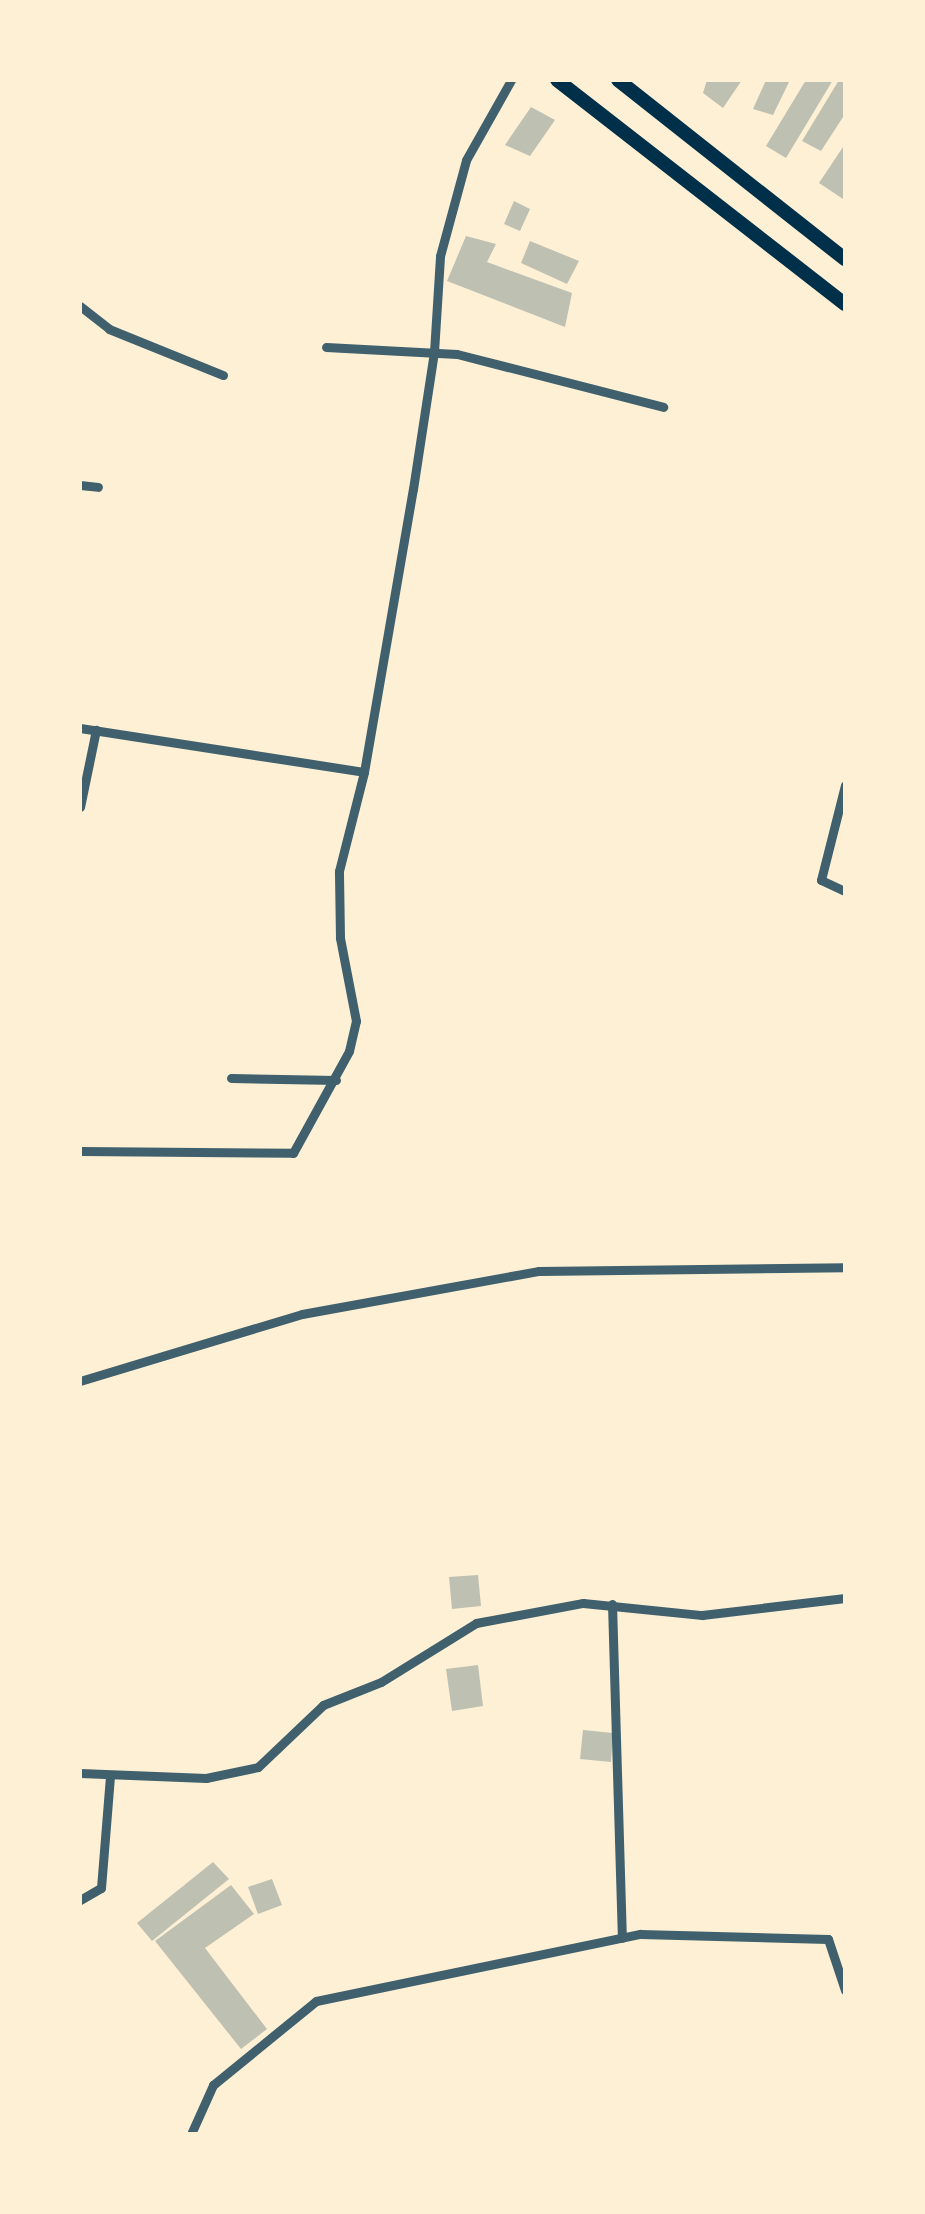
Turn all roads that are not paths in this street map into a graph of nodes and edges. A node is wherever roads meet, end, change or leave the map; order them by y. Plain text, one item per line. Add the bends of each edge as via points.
1 (511, 80) edge
2 (557, 80) edge
3 (618, 80) edge
4 (845, 259) edge
5 (845, 304) edge
6 (80, 306) edge
7 (326, 348) dead end
8 (434, 352) junction
9 (223, 375) dead end
10 (663, 408) dead end
11 (80, 485) edge
12 (98, 487) dead end
13 (80, 728) edge
14 (96, 730) junction
15 (364, 772) junction
16 (845, 786) edge
17 (80, 807) edge
18 (845, 892) edge
19 (231, 1078) dead end
20 (336, 1080) junction
21 (80, 1151) edge
22 (845, 1267) edge
23 (80, 1380) edge
24 (845, 1598) edge
25 (612, 1604) junction
26 (80, 1773) edge
27 (110, 1776) junction
28 (80, 1900) edge
29 (622, 1938) junction
30 (845, 1990) edge
31 (191, 2134) edge

1 - 8 street via 466,160 452,200
2 - 5 main road
3 - 4 main road
6 - 9 street via 108,330
7 - 8 street
8 - 10 street
8 - 15 street
11 - 12 street
13 - 14 street
14 - 15 street
14 - 17 street
15 - 20 street via 339,870 340,938 356,1021
16 - 18 street via 820,880
19 - 20 street
20 - 21 street via 293,1152
22 - 23 street via 539,1271 302,1314
24 - 25 street via 702,1615
25 - 27 street via 584,1603 455,1631 381,1682 323,1705 258,1767 234,1776
25 - 29 street
26 - 27 street
27 - 28 street via 101,1888
29 - 30 street via 828,1940
29 - 31 street via 316,2001 212,2085

